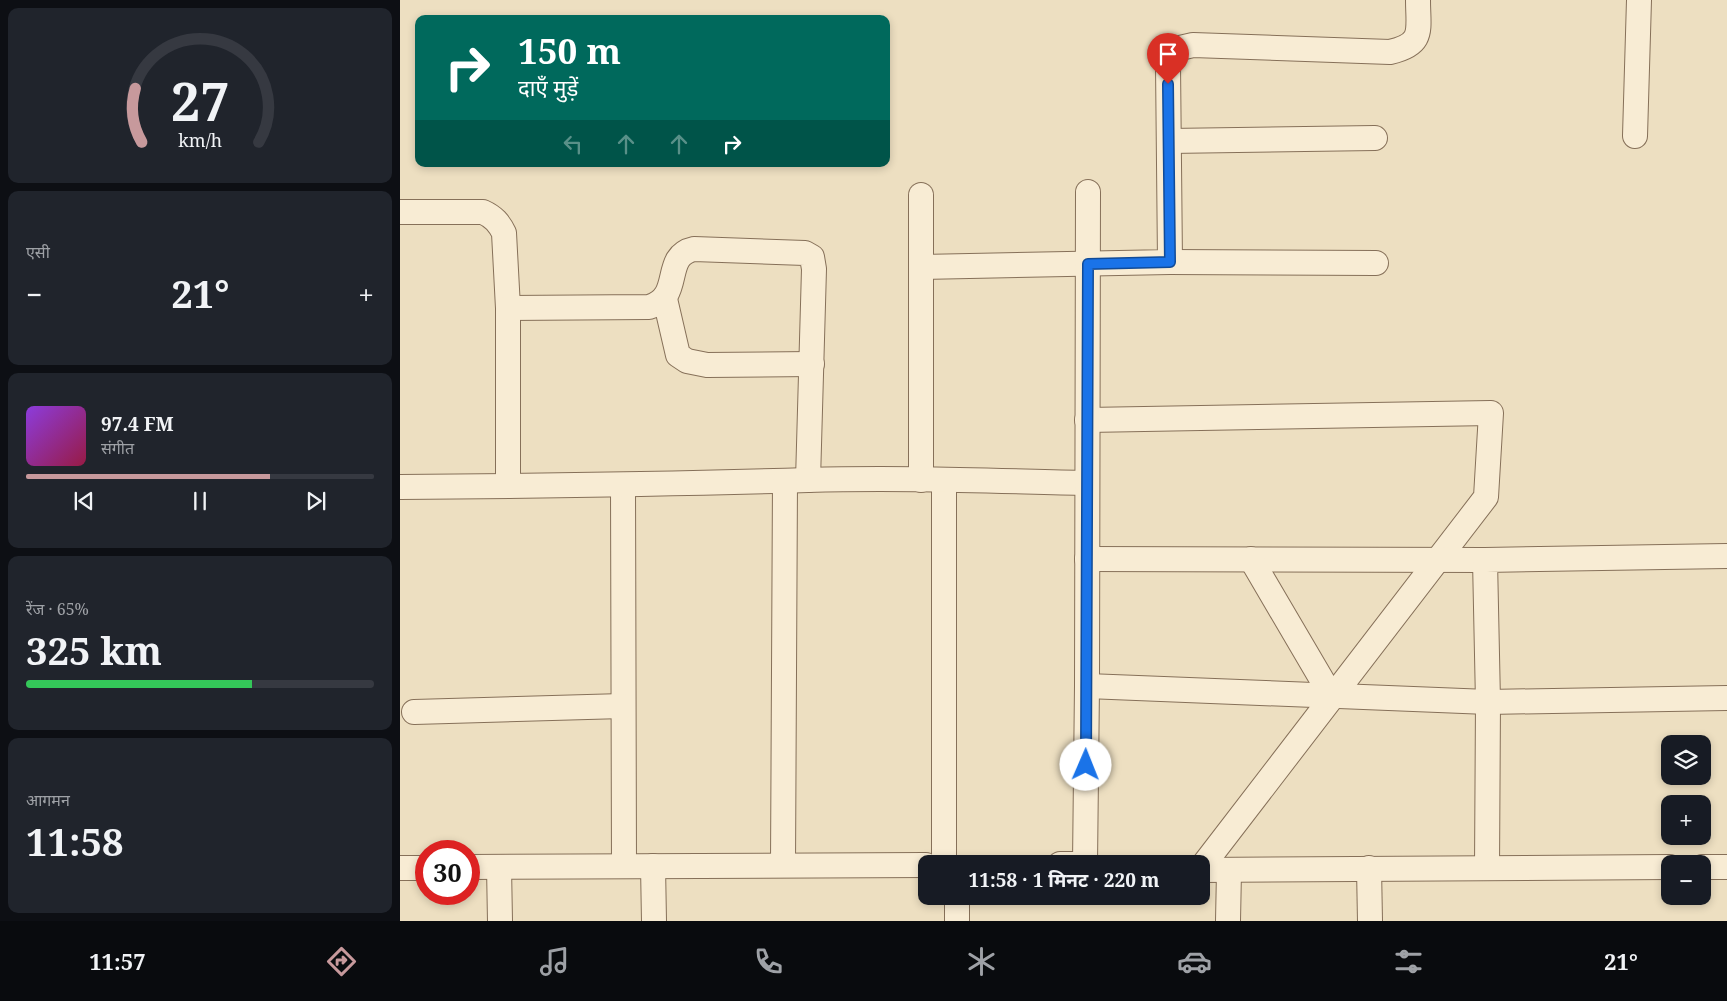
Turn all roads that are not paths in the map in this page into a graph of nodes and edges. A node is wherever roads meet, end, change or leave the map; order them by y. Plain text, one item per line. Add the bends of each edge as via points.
1 (1418, 0) edge
2 (1639, 0) edge
3 (1635, 136) dead end
4 (1375, 138) dead end
5 (1169, 140) junction
6 (1088, 192) dead end
7 (921, 196) dead end
8 (400, 212) edge
9 (1170, 262) junction
10 (1376, 262) dead end
11 (1088, 264) junction
12 (921, 267) junction
13 (665, 299) junction
14 (508, 308) junction
15 (812, 364) junction
16 (1087, 420) junction
17 (808, 480) junction
18 (932, 480) junction
19 (785, 481) junction
20 (1087, 483) junction
21 (508, 486) junction
22 (623, 486) junction
23 (400, 487) edge
24 (1727, 556) edge
25 (1087, 559) junction
26 (1251, 559) junction
27 (1439, 559) junction
28 (1486, 560) junction
29 (1087, 686) junction
30 (1332, 697) junction
31 (1727, 698) edge
32 (1488, 702) junction
33 (623, 706) junction
34 (414, 712) dead end
35 (944, 855) edge
36 (1086, 855) edge
37 (1210, 857) edge
38 (783, 865) junction
39 (918, 865) edge
40 (624, 866) junction
41 (653, 866) junction
42 (480, 867) edge
43 (499, 867) junction
44 (1661, 867) edge
45 (1711, 867) edge
46 (1727, 867) edge
47 (400, 868) edge
48 (415, 868) edge
49 (1369, 868) junction
50 (1487, 868) junction
51 (1210, 870) edge
52 (1229, 871) junction
53 (957, 905) edge
54 (500, 921) edge
55 (654, 921) edge
56 (957, 921) edge
57 (1228, 921) edge
58 (1370, 921) edge

1 - 5 street via 1418,34 1414,42 1390,52 1193,45 1180,48 1171,54 1168,66
2 - 3 street
4 - 5 street
5 - 9 street
6 - 11 street
7 - 12 street
8 - 14 street via 477,211 492,216 504,234
9 - 10 street
9 - 11 street
11 - 12 street
11 - 16 street
12 - 18 street
13 - 14 street via 649,307
13 - 15 street via 678,354 687,361 707,365
13 - 15 street via 676,261 685,251 804,253 812,257 814,269
14 - 21 street
15 - 17 street
16 - 20 street
16 - 27 street via 1491,413 1486,497
17 - 18 street
17 - 19 street
18 - 20 street
18 - 35 street
19 - 22 street
19 - 38 street
20 - 25 street
21 - 22 street
21 - 23 street
22 - 33 street
24 - 28 street
25 - 26 street
25 - 29 street
26 - 27 street
26 - 30 street
27 - 28 street
27 - 30 street
28 - 32 street
29 - 30 street
29 - 36 street
30 - 32 street
30 - 37 street
31 - 32 street
32 - 50 street
33 - 34 street
33 - 40 street
38 - 39 street
38 - 41 street
40 - 41 street
40 - 43 street
41 - 55 street
42 - 43 street
43 - 54 street
44 - 50 street
45 - 46 street
47 - 48 street
49 - 50 street
49 - 52 street
49 - 58 street
51 - 52 street
52 - 57 street
53 - 56 street

